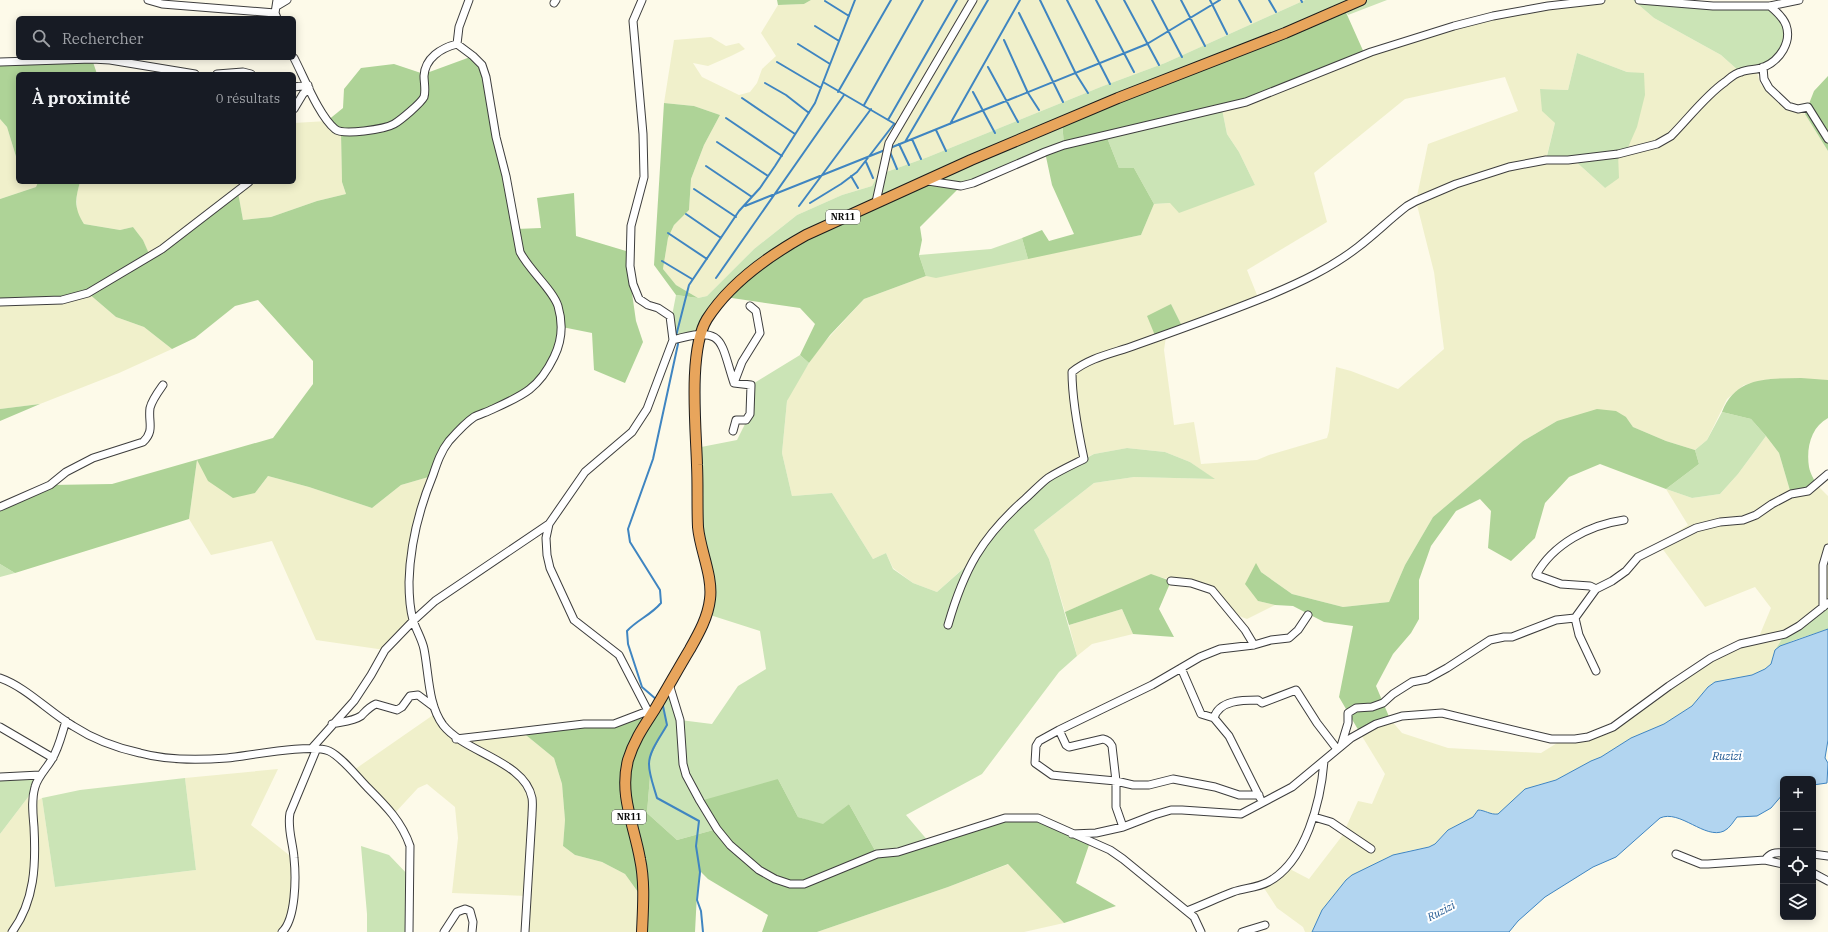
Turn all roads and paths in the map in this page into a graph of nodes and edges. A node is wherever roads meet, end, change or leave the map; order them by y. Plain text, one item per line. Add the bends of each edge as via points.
1 (148, 0) edge
2 (287, 0) edge
3 (469, 0) edge
4 (642, 0) edge
5 (973, 0) edge
6 (1361, 0) edge
7 (1601, 0) edge
8 (1639, 0) edge
9 (1799, 0) edge
10 (1770, 6) junction
11 (276, 9) edge
12 (456, 44) junction
13 (61, 60) edge
14 (110, 60) edge
15 (295, 60) edge
16 (0, 62) edge
17 (1763, 67) junction
18 (184, 72) edge
19 (308, 86) junction
20 (296, 87) edge
21 (296, 106) edge
22 (1828, 139) edge
23 (928, 181) junction
24 (246, 184) edge
25 (876, 202) junction
26 (0, 302) edge
27 (750, 306) dead end
28 (700, 334) junction
29 (676, 339) junction
30 (734, 383) junction
31 (163, 385) dead end
32 (733, 431) dead end
33 (1828, 474) edge
34 (0, 507) edge
35 (1624, 520) dead end
36 (549, 524) junction
37 (1828, 548) edge
38 (1171, 581) dead end
39 (1596, 589) junction
40 (1826, 605) edge
41 (1308, 615) dead end
42 (1575, 618) junction
43 (413, 621) junction
44 (948, 625) dead end
45 (1254, 645) junction
46 (1181, 668) junction
47 (1596, 671) dead end
48 (0, 678) edge
49 (669, 684) junction
50 (434, 707) junction
51 (651, 711) junction
52 (1214, 718) junction
53 (66, 721) junction
54 (332, 724) junction
55 (0, 728) edge
56 (1059, 730) junction
57 (456, 739) junction
58 (314, 748) junction
59 (1339, 748) junction
60 (53, 758) junction
61 (1324, 761) junction
62 (40, 775) junction
63 (0, 777) edge
64 (1116, 781) junction
65 (1261, 798) junction
66 (1314, 817) junction
67 (1123, 827) junction
68 (1072, 834) junction
69 (1371, 849) dead end
70 (1780, 853) edge
71 (1676, 854) dead end
72 (1816, 854) edge
73 (1828, 856) edge
74 (1765, 860) junction
75 (1780, 863) edge
76 (1816, 875) edge
77 (1828, 881) edge
78 (1187, 911) junction
79 (1265, 925) dead end
80 (12, 932) edge
81 (282, 932) edge
82 (409, 932) edge
83 (444, 932) edge
84 (472, 932) edge
85 (524, 932) edge
86 (642, 932) edge
87 (1201, 932) edge
88 (1242, 932) edge

1 - 11 street via 162,4
2 - 11 street
3 - 12 street
4 - 29 street via 633,21 643,134 644,177 632,226 630,266 639,299 670,316
5 - 25 street via 888,144
6 - 23 highway, NR11 via 1285,33 1118,98 971,160
7 - 23 street via 1535,8 1454,26 1371,52 1246,102 1064,145 973,183 961,186
8 - 10 street via 1690,6
9 - 10 street
10 - 17 street via 1786,24 1786,42 1780,55
12 - 19 street via 448,46 427,63 424,96 421,102 394,124 341,133 327,121
12 - 43 street via 482,65 520,252 557,305 561,327 558,350 537,384 523,395 475,417 460,428 440,456 422,502 412,544 409,584
13 - 16 street
14 - 18 street
15 - 19 street
17 - 22 street via 1764,79 1769,88 1788,106 1798,109 1808,107
17 - 44 street via 1740,72 1725,82 1663,142 1618,154 1525,162 1456,184 1407,206 1356,249 1304,280 1219,315 1080,366 1072,372 1072,382 1084,459 1048,479 1006,516 990,534 973,560 954,601
19 - 20 street
19 - 21 street
23 - 25 highway, NR11
24 - 26 street via 162,249 88,293 62,300
25 - 28 highway, NR11 via 783,248 750,273 725,297 706,320
27 - 30 street via 756,311 760,333 742,362
28 - 29 street
28 - 30 street via 716,337 723,346
28 - 49 highway, NR11 via 694,397 698,527 710,598 707,614 698,635
29 - 36 street via 647,410 638,424 585,472
30 - 32 street via 751,385 750,414 746,420 736,420
31 - 34 street via 150,407 150,432 143,442 93,458 66,472 50,485
33 - 39 street via 1808,491 1791,494 1756,515 1743,520 1696,528 1677,537 1638,557 1617,578
35 - 39 street via 1593,527 1556,549 1541,565 1536,575 1561,584 1590,586
36 - 43 street via 446,593
36 - 51 street via 546,538 550,568 574,620 618,655
37 - 40 street via 1823,565
38 - 45 street via 1191,583 1212,590
39 - 42 street
40 - 59 street via 1785,634 1740,644 1711,658 1613,727 1588,737 1551,739 1442,713 1426,713 1402,716 1376,724
41 - 45 street via 1289,638
42 - 47 street via 1579,636
42 - 59 street via 1556,620 1512,637 1490,640 1427,679 1412,682 1383,703 1356,708 1348,714 1348,723
43 - 50 street via 424,650
43 - 54 street via 385,650 354,701
45 - 46 street via 1220,649
46 - 52 street via 1200,714
46 - 56 street via 1152,685
48 - 53 street
49 - 51 highway, NR11
49 - 68 street via 680,720 683,764 700,801 730,845 759,870 775,879 790,884 804,884 877,854 898,852 1005,818 1038,818
50 - 54 street via 418,695 410,696 397,710 376,704 355,719
50 - 57 street via 442,724
51 - 57 street via 614,724 584,724
51 - 86 highway, NR11 via 633,744 624,782 628,813 641,860
52 - 59 street via 1215,713 1228,703 1258,700 1262,703 1296,690 1317,723
52 - 65 street via 1229,736
53 - 58 street via 112,745 141,754 166,757 226,758
53 - 60 street
54 - 58 street
55 - 60 street
56 - 64 street via 1069,747 1107,740 1112,746
56 - 64 street via 1039,741 1036,746 1035,763 1040,768 1052,775
57 - 85 street via 520,776 532,798
58 - 81 street via 288,823 294,859 292,912
58 - 82 street via 329,751 338,758 393,813 402,826 410,846
59 - 61 street
60 - 62 street
61 - 65 street via 1292,787 1271,799
61 - 66 street
62 - 63 street
62 - 80 street via 33,804 36,858 34,877 22,919
64 - 65 street via 1140,785 1173,779
64 - 67 street via 1116,807
65 - 67 street via 1241,814 1171,810
66 - 69 street via 1331,822
66 - 78 street via 1296,854 1269,882
67 - 68 street via 1096,833
68 - 78 street via 1110,850
70 - 74 street via 1775,852
71 - 74 street via 1701,864
72 - 73 street
74 - 75 street
76 - 77 street
78 - 87 street via 1194,917
79 - 88 street
83 - 84 street via 457,912 464,909 470,911

